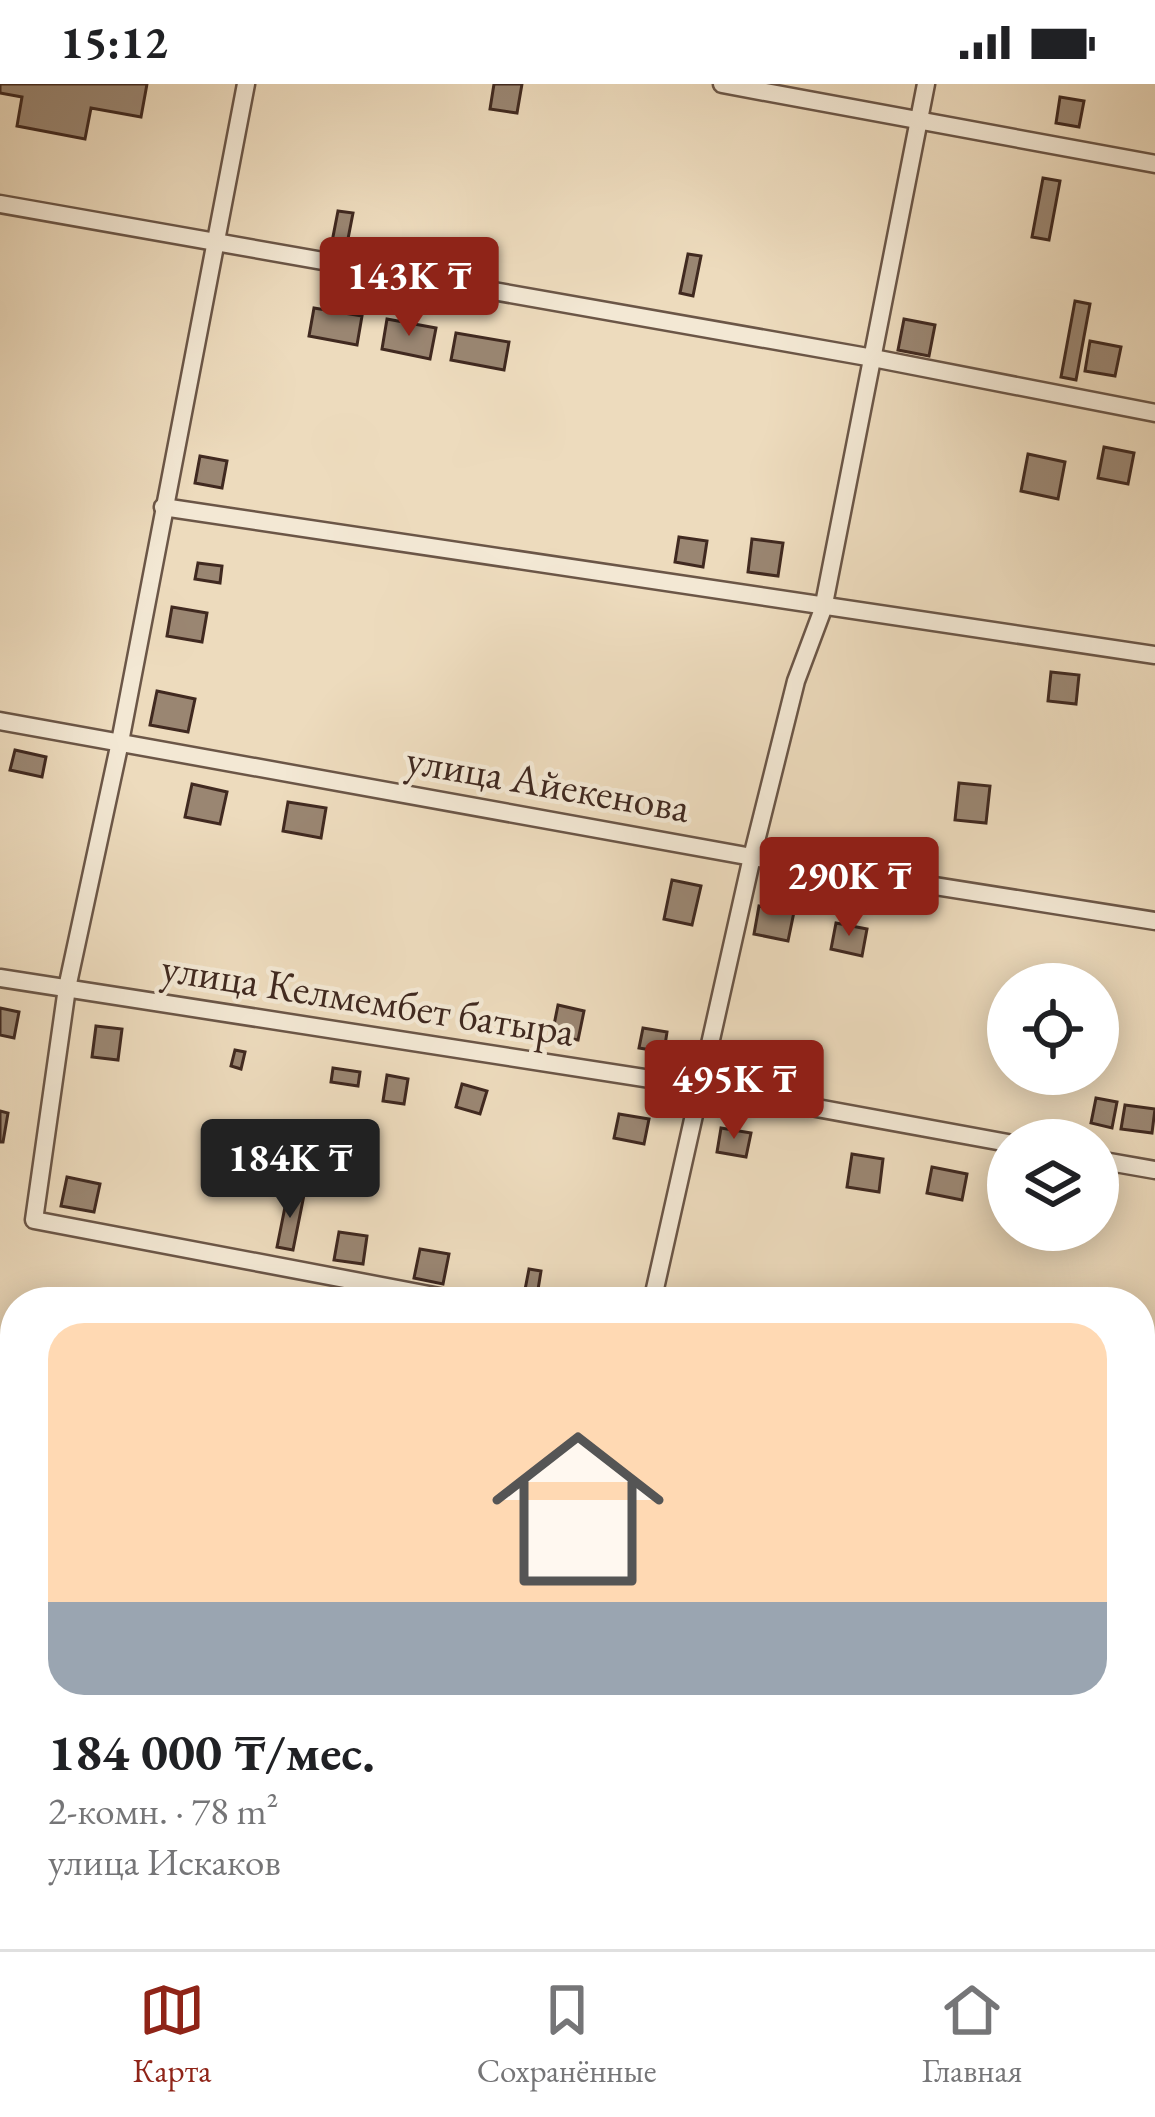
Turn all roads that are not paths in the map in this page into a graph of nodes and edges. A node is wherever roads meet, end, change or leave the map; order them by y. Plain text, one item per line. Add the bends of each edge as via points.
1 (247, 84) edge
2 (722, 84) edge
3 (926, 84) edge
4 (919, 121) junction
5 (1155, 164) edge
6 (0, 204) edge
7 (216, 242) junction
8 (873, 358) junction
9 (1155, 413) edge
10 (163, 507) junction
11 (823, 609) junction
12 (1155, 656) edge
13 (0, 721) edge
14 (120, 742) junction
15 (752, 857) junction
16 (1155, 922) edge
17 (0, 978) edge
18 (67, 988) junction
19 (702, 1088) junction
20 (987, 1140) edge
21 (1119, 1164) edge
22 (1155, 1170) edge
23 (387, 1287) edge
24 (656, 1287) edge

1 - 7 street
2 - 4 street
3 - 4 street
4 - 5 street
4 - 8 street
6 - 7 street
7 - 8 street
7 - 10 street
8 - 9 street
8 - 11 street
10 - 11 street
10 - 14 street
11 - 12 street
11 - 15 street via 796,681
13 - 14 street, улица Айекенова
14 - 15 street, улица Айекенова
14 - 18 street
15 - 16 street, улица Айекенова
15 - 19 street
17 - 18 street, улица Келмембет батыра
18 - 19 street, улица Келмембет батыра
18 - 23 street via 34,1220
19 - 20 street, улица Келмембет батыра
19 - 24 street
21 - 22 street

